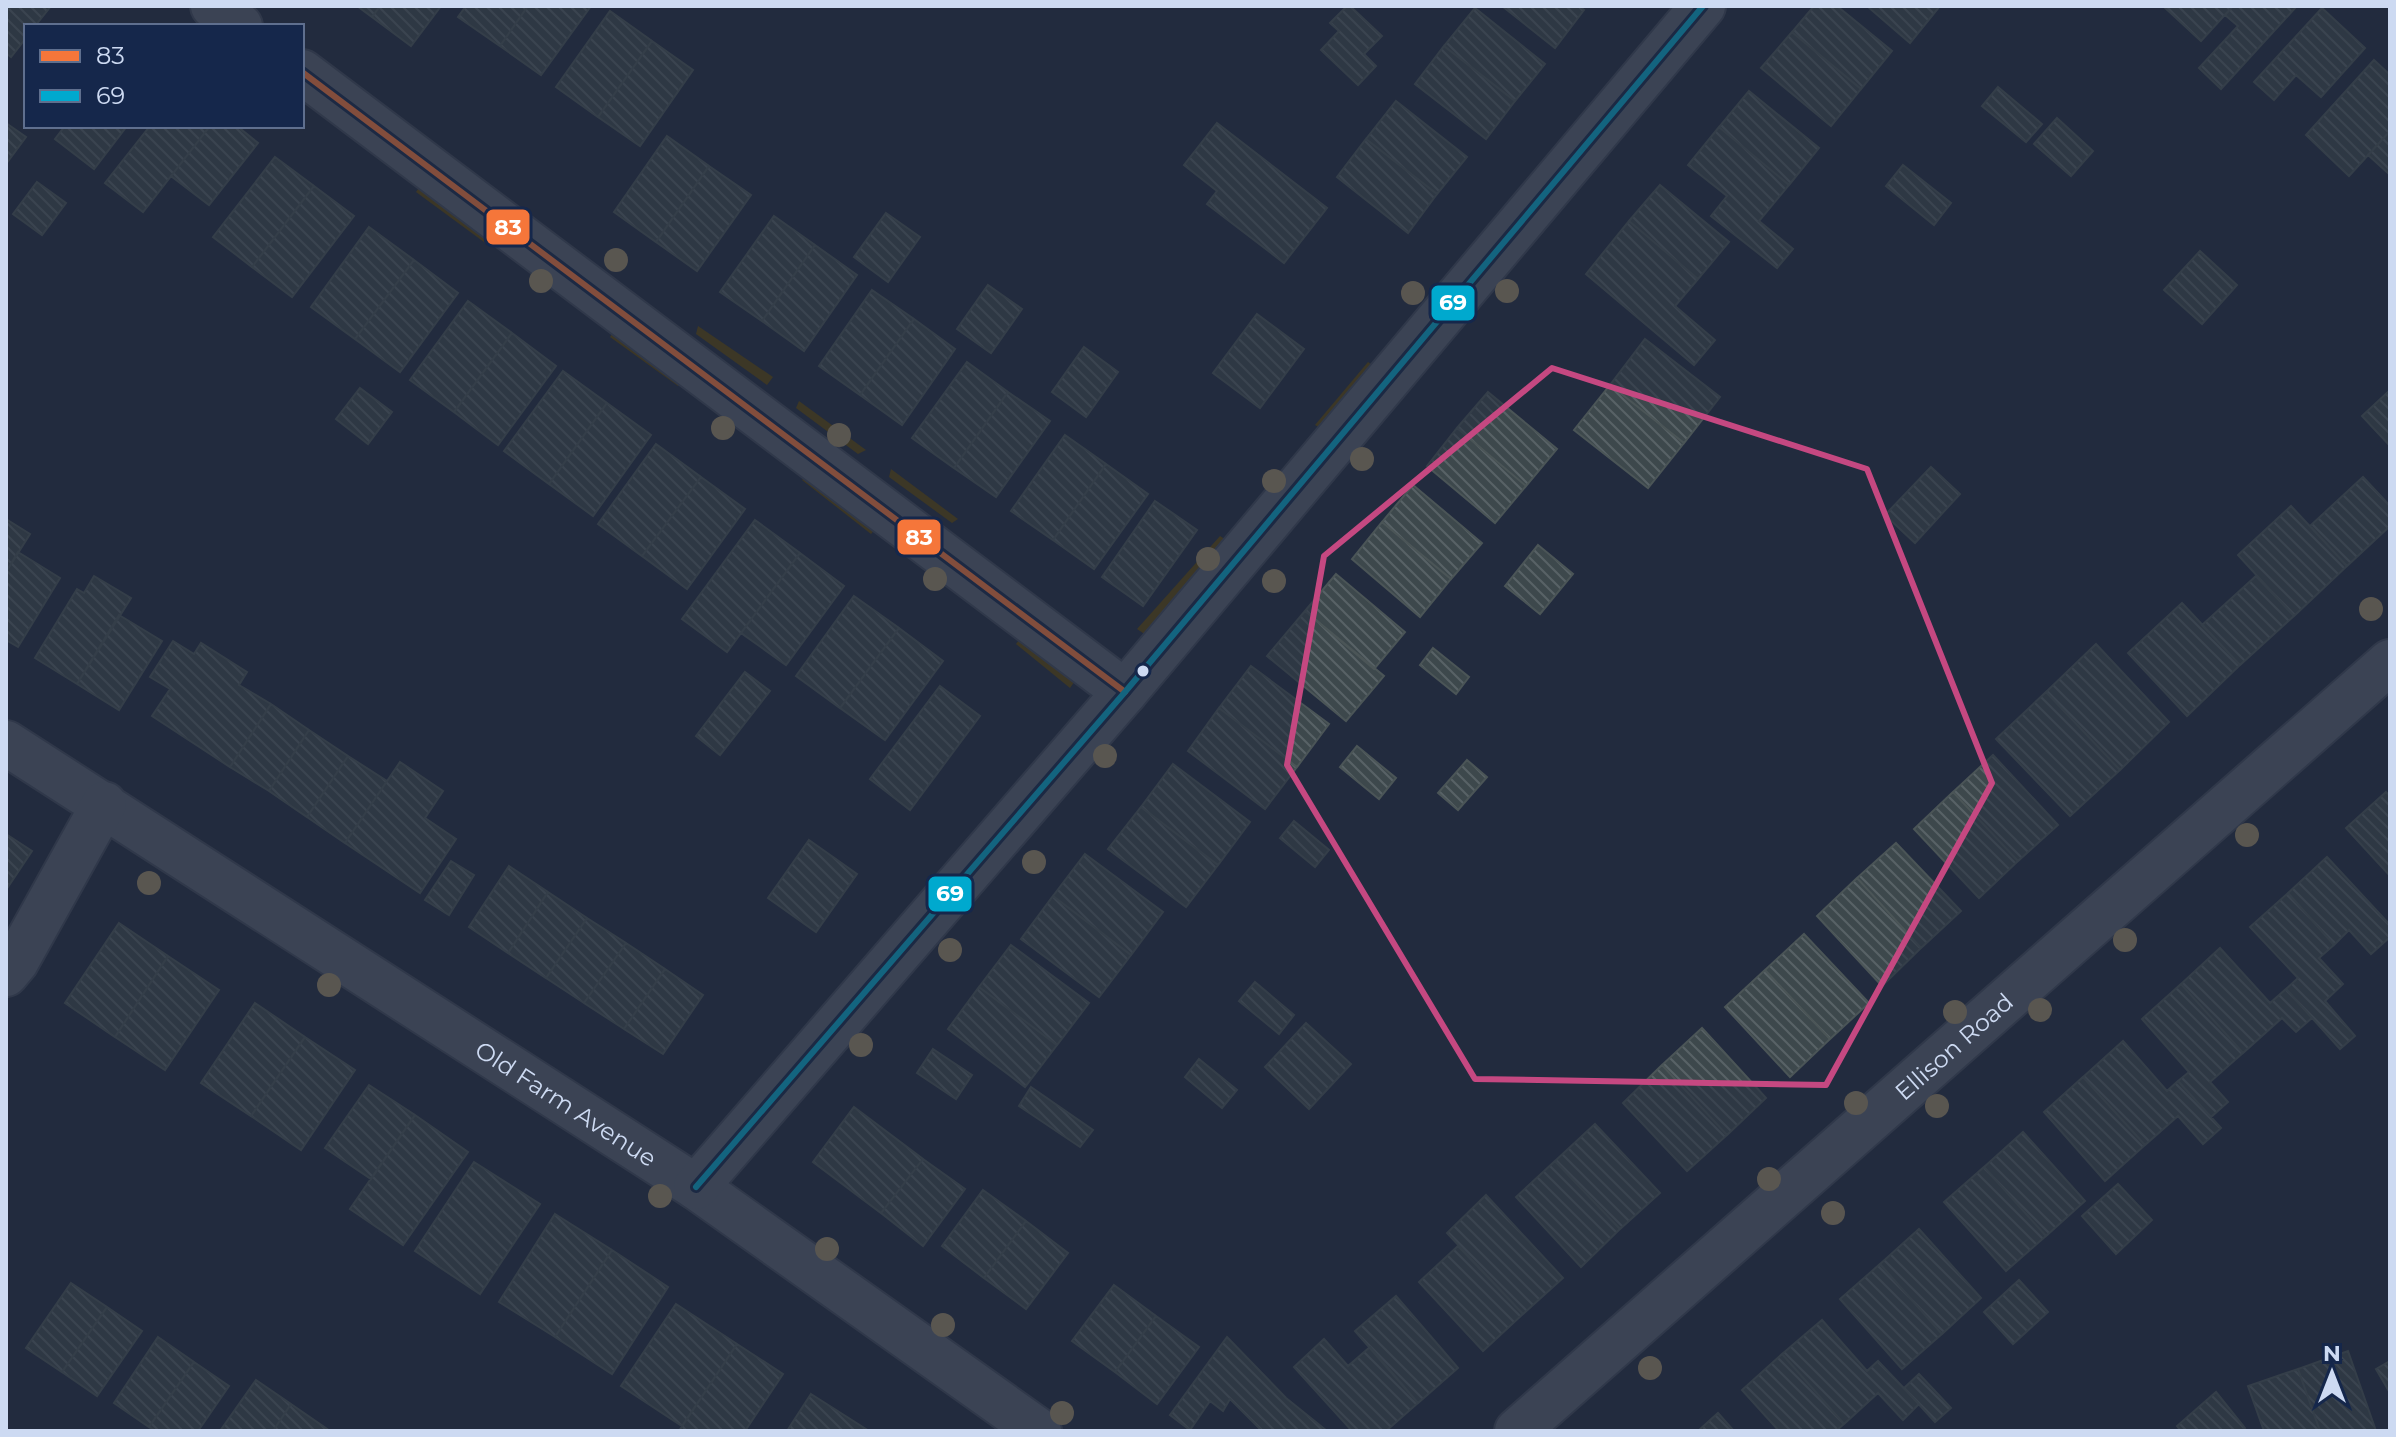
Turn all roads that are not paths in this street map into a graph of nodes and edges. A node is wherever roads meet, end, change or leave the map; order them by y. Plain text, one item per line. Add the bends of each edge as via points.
1 (213, 6) edge
2 (1703, 6) edge
3 (237, 24) edge
4 (304, 74) edge
5 (2390, 662) edge
6 (1125, 692) junction
7 (6, 743) edge
8 (94, 798) junction
9 (6, 974) edge
10 (696, 1187) junction
11 (1039, 1431) edge
12 (1517, 1431) edge

1 - 3 street
2 - 6 street
4 - 6 street
5 - 12 street, Ellison Road
6 - 10 street
7 - 8 street, Old Farm Avenue
8 - 9 street
8 - 10 street, Old Farm Avenue
10 - 11 street, Old Farm Avenue

